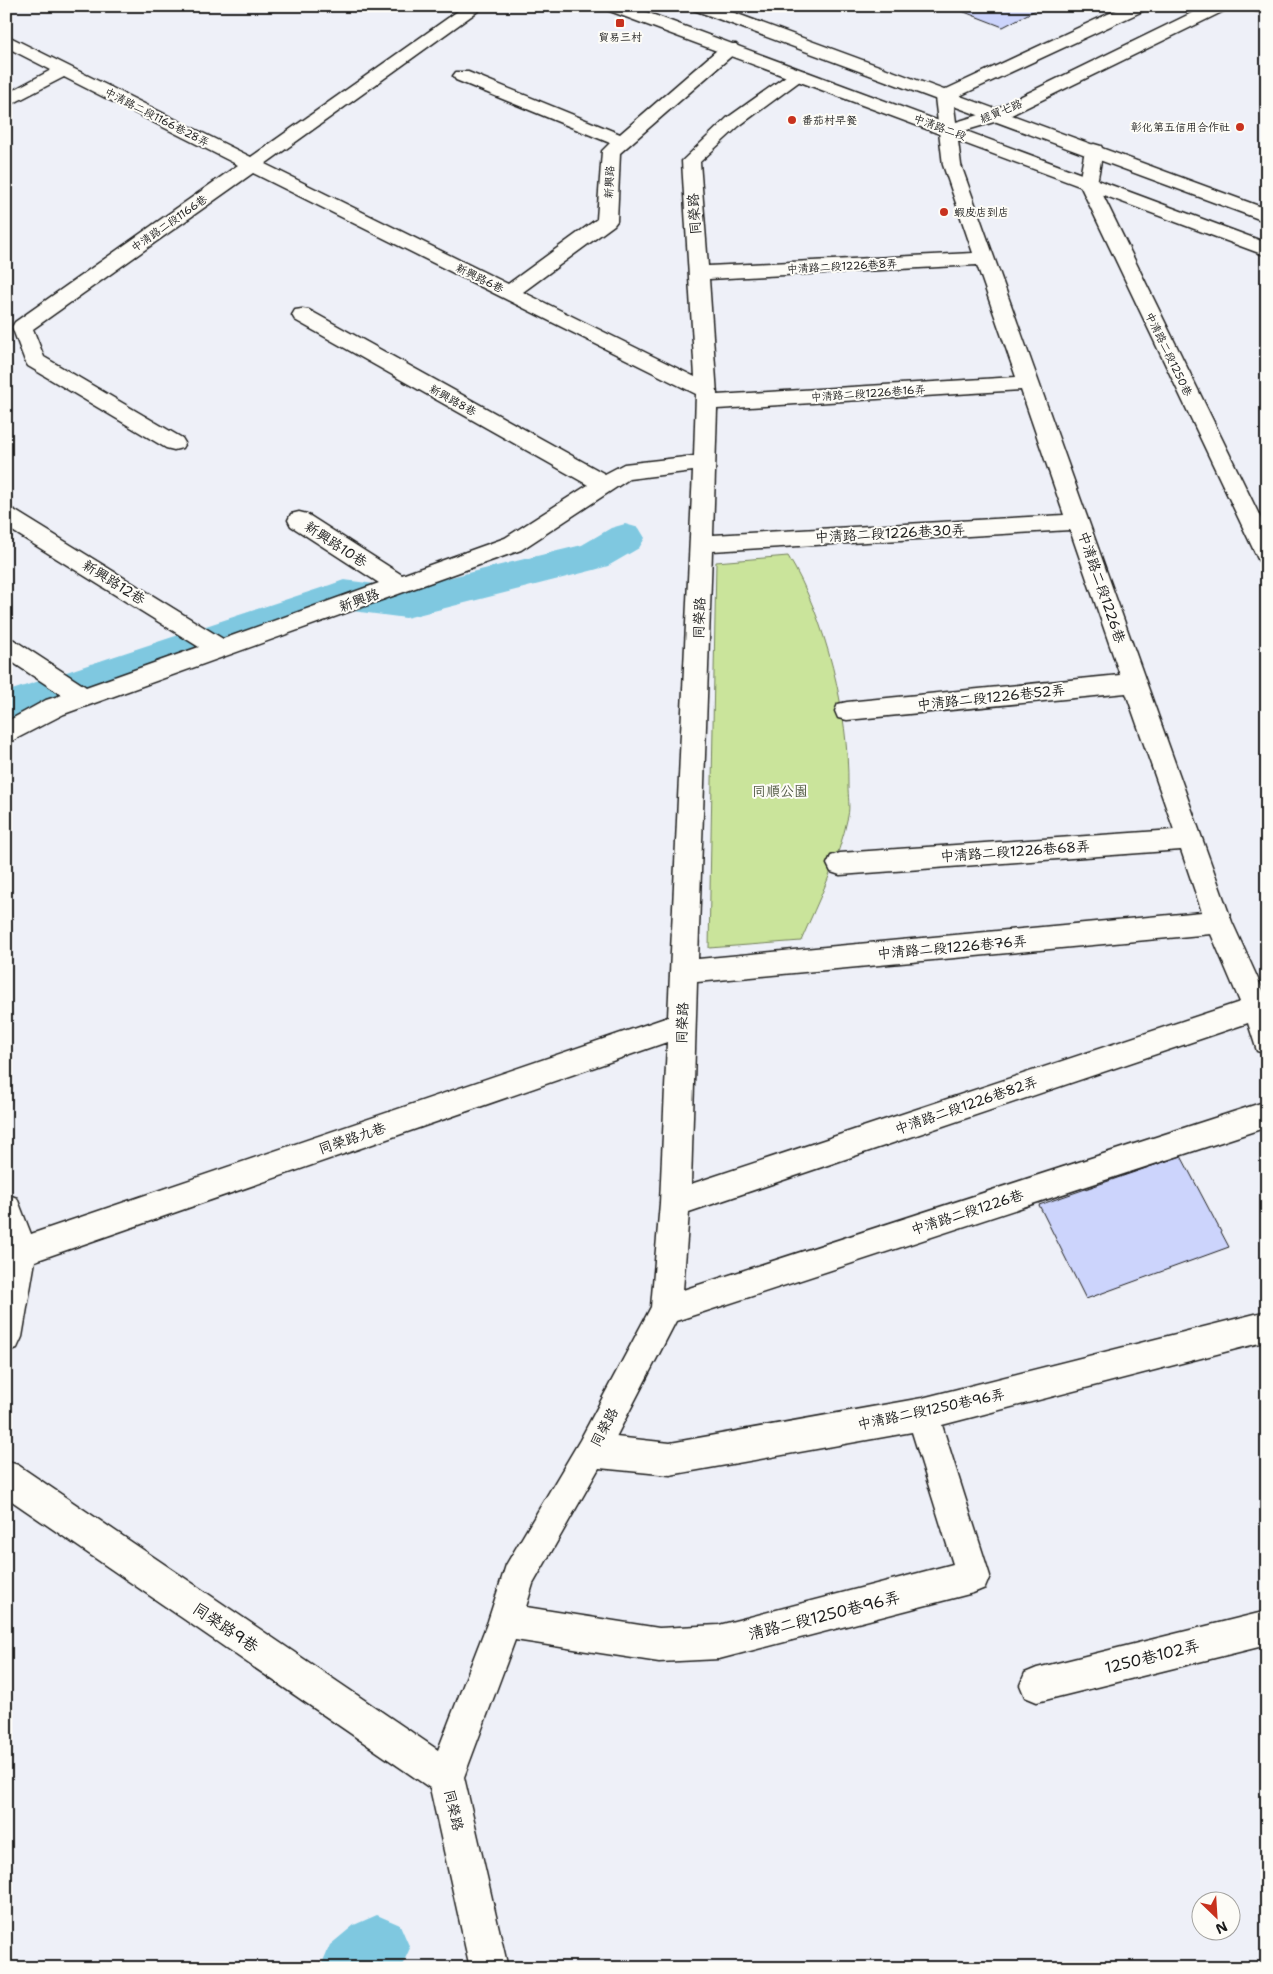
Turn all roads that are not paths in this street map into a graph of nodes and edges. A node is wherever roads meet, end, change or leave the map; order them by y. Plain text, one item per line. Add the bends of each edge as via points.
1 (477, 6) edge
2 (613, 6) edge
3 (700, 6) edge
4 (1139, 6) edge
5 (1220, 6) edge
6 (1258, 6) edge
7 (1267, 9) edge
8 (6, 40) edge
9 (730, 48) junction
10 (63, 70) junction
11 (799, 75) junction
12 (462, 76) dead end
13 (944, 97) junction
14 (6, 102) edge
15 (995, 116) junction
16 (949, 130) junction
17 (622, 141) junction
18 (1094, 150) junction
19 (252, 165) junction
20 (1088, 182) junction
21 (1267, 216) edge
22 (1267, 250) edge
23 (986, 258) junction
24 (698, 273) junction
25 (510, 292) junction
26 (302, 315) dead end
27 (1030, 383) junction
28 (707, 397) junction
29 (174, 443) dead end
30 (705, 462) junction
31 (604, 484) junction
32 (6, 516) edge
33 (299, 520) dead end
34 (1078, 522) junction
35 (702, 544) junction
36 (1267, 555) edge
37 (399, 585) junction
38 (6, 646) edge
39 (221, 649) junction
40 (1135, 683) junction
41 (82, 697) junction
42 (847, 711) dead end
43 (6, 734) edge
44 (1190, 839) junction
45 (840, 864) dead end
46 (1219, 922) junction
47 (684, 972) junction
48 (1257, 1008) junction
49 (682, 1025) junction
50 (1267, 1042) edge
51 (1267, 1114) edge
52 (675, 1203) junction
53 (6, 1208) edge
54 (22, 1251) junction
55 (666, 1310) junction
56 (1267, 1326) edge
57 (6, 1336) edge
58 (922, 1414) junction
59 (591, 1451) junction
60 (6, 1477) edge
61 (505, 1621) junction
62 (1267, 1628) edge
63 (1037, 1685) dead end
64 (446, 1776) junction
65 (489, 1968) edge

1 - 19 street, 中清路二段1166巷
2 - 9 street, 中清路二段
3 - 13 street
4 - 13 street
5 - 15 street, 經貿七路
6 - 7 street
8 - 10 street, 中清路二段1166巷28弄
9 - 11 street, 中清路二段
9 - 17 street, 新興路
10 - 14 street
10 - 19 street, 中清路二段1166巷28弄
11 - 16 street, 中清路二段
11 - 24 street, 同榮路 via 733,122 691,161
12 - 17 street
13 - 15 street
13 - 16 street
15 - 16 street, 經貿七路
15 - 18 street
16 - 20 street, 中清路二段
16 - 23 street, 中清路二段1226巷 via 952,165
17 - 25 street, 新興路 via 611,151 607,221
18 - 20 street
18 - 21 street
19 - 25 street, 新興路6巷
19 - 29 street, 中清路二段1166巷 via 22,327 36,361
20 - 22 street, 中清路二段
20 - 36 street, 中清路二段1250巷
23 - 24 street, 中清路二段1226巷8弄
23 - 27 street, 中清路二段1226巷
24 - 28 street, 同榮路
25 - 28 street, 新興路6巷
26 - 31 street, 新興路8巷
27 - 28 street, 中清路二段1226巷16弄
27 - 34 street, 中清路二段1226巷
28 - 30 street, 同榮路
30 - 31 street, 新興路 via 624,472
30 - 35 street, 同榮路
31 - 37 street, 新興路 via 513,544
32 - 39 street, 新興路12巷
33 - 37 street, 新興路10巷
34 - 35 street, 中清路二段1226巷30弄
34 - 40 street, 中清路二段1226巷
35 - 47 street, 同榮路
37 - 39 street, 新興路
38 - 41 street
39 - 41 street, 新興路
40 - 42 street, 中清路二段1226巷52弄
40 - 44 street, 中清路二段1226巷
41 - 43 street, 新興路 via 55,707
44 - 45 street, 中清路二段1226巷68弄
44 - 46 street, 中清路二段1226巷
46 - 47 street, 中清路二段1226巷76弄
46 - 48 street, 中清路二段1226巷
47 - 49 street, 同榮路
48 - 50 street, 中清路二段1226巷
48 - 52 street, 中清路二段1226巷82弄
49 - 52 street, 同榮路
49 - 54 street, 同榮路九巷
51 - 55 street, 中清路二段1226巷
52 - 55 street, 同榮路
53 - 54 street
54 - 57 street
55 - 59 street, 同榮路
56 - 58 street, 中清路二段1250巷96弄
58 - 59 street, 中清路二段1250巷96弄 via 670,1459
58 - 61 street, 清路二段1250巷96弄 via 973,1576 719,1642 659,1644
59 - 61 street, 同榮路 via 518,1577
60 - 64 street, 同榮路9巷
61 - 64 street, 同榮路
62 - 63 street, 1250巷102弄
64 - 65 street, 同榮路

